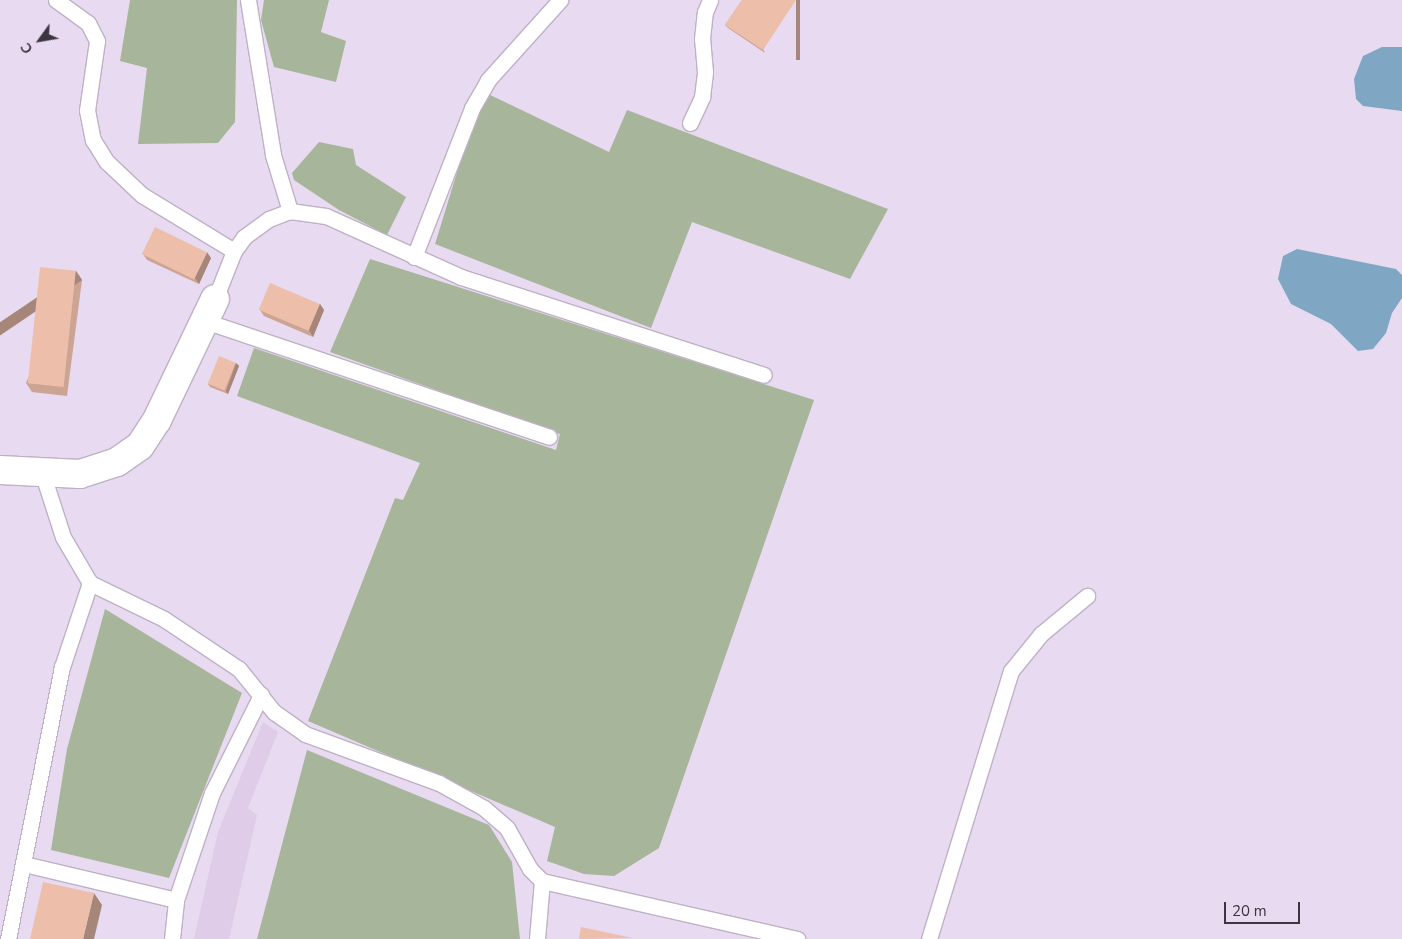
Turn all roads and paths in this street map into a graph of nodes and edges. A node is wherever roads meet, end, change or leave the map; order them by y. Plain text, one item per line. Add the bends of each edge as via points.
1 (56, 0) edge
2 (248, 0) edge
3 (560, 0) edge
4 (710, 0) edge
5 (690, 122) dead end
6 (290, 211) junction
7 (234, 252) junction
8 (414, 257) junction
9 (210, 310) junction
10 (764, 375) dead end
11 (549, 437) dead end
12 (0, 470) edge
13 (42, 472) junction
14 (90, 583) junction
15 (1087, 596) dead end
16 (262, 695) junction
17 (24, 864) junction
18 (542, 881) junction
19 (176, 900) junction
20 (8, 939) edge
21 (172, 939) edge
22 (537, 939) edge
23 (797, 939) edge
24 (929, 939) edge

1 - 7 lane via 88,23 97,41 87,110 93,140 107,162 142,195
2 - 6 lane via 254,54 273,155
3 - 8 lane via 488,80 472,108
4 - 5 lane via 702,39 705,72 702,97
6 - 7 lane via 269,219 244,238
6 - 8 lane via 326,216
7 - 9 lane
8 - 10 lane via 461,277
9 - 11 lane
9 - 13 street via 157,420 140,446 117,462 80,474
12 - 13 street
13 - 14 lane via 63,537
14 - 16 lane via 164,619 239,669
14 - 17 lane via 62,667
15 - 24 lane via 1040,634 1012,671
16 - 18 lane via 274,712 305,734 439,783 484,808 507,828 530,869
16 - 19 lane via 212,793
17 - 19 lane
17 - 20 lane
18 - 22 lane
18 - 23 lane
19 - 21 lane

